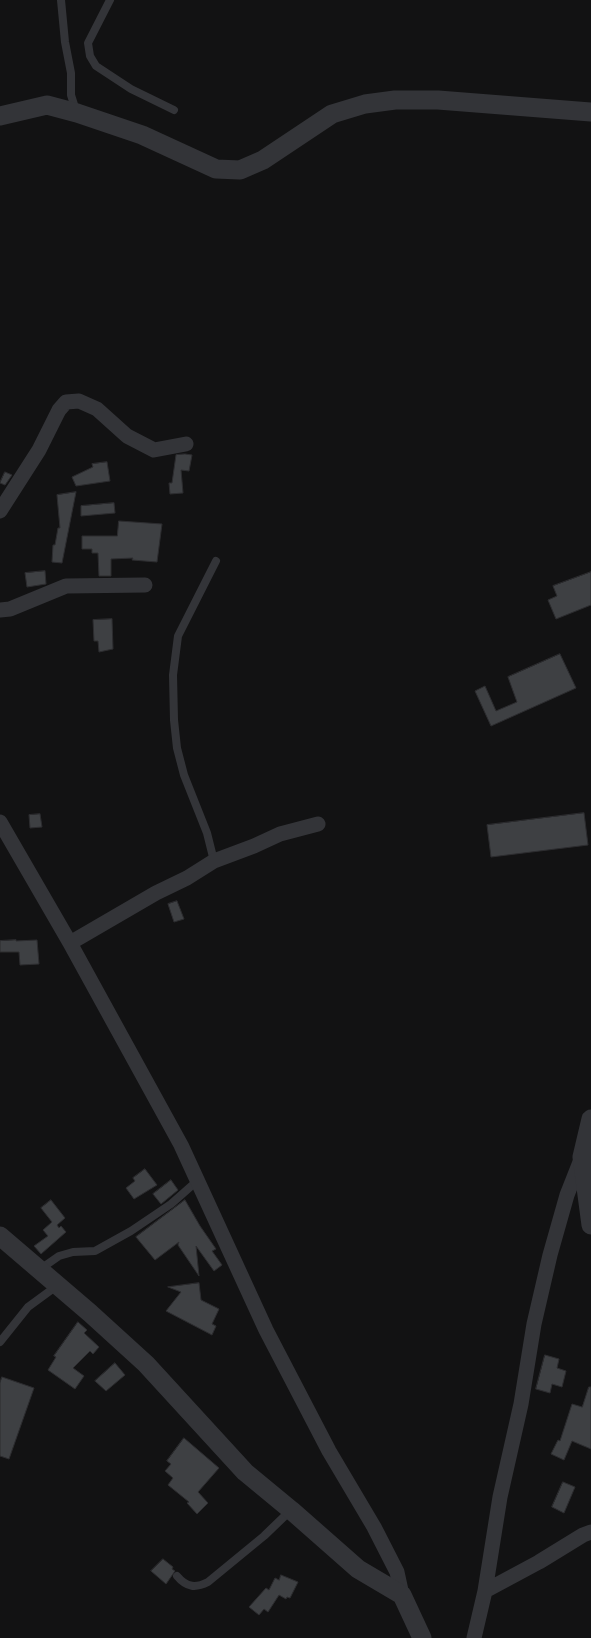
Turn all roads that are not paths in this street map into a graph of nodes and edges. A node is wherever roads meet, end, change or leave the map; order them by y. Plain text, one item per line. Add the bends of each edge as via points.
1 (61, 0) edge
2 (110, 0) edge
3 (174, 110) dead end
4 (591, 112) edge
5 (77, 113) junction
6 (0, 116) edge
7 (186, 444) dead end
8 (0, 511) edge
9 (216, 561) dead end
10 (145, 585) dead end
11 (0, 610) edge
12 (0, 822) edge
13 (318, 824) dead end
14 (214, 861) junction
15 (70, 943) junction
16 (591, 1119) edge
17 (582, 1157) junction
18 (197, 1181) junction
19 (591, 1225) edge
20 (0, 1236) edge
21 (40, 1270) junction
22 (58, 1285) junction
23 (0, 1342) edge
24 (291, 1510) junction
25 (591, 1532) edge
26 (177, 1576) dead end
27 (485, 1591) junction
28 (402, 1595) junction
29 (422, 1638) edge
30 (474, 1638) edge

1 - 5 lane via 71,95
2 - 3 lane via 88,43 90,56 96,66 131,89
4 - 5 street via 438,100 365,104 332,114 263,160 240,170 216,169 142,135
5 - 6 street via 47,105
7 - 8 street via 154,450 127,436 98,409 79,401 66,402
9 - 14 lane via 178,636 173,675 177,748
10 - 11 street via 66,586
12 - 15 street
13 - 14 street via 280,834
14 - 15 street
15 - 18 street via 181,1145
16 - 17 street
17 - 19 street
17 - 27 street via 567,1195 534,1324
18 - 21 lane via 132,1231 95,1251 59,1256
18 - 28 street via 266,1330 397,1572
20 - 21 street
21 - 22 street
22 - 23 lane via 28,1307
22 - 24 street via 146,1364 246,1472
24 - 26 lane via 208,1582 198,1587 188,1586
24 - 28 street via 358,1569
25 - 27 street
27 - 30 street
28 - 29 street

